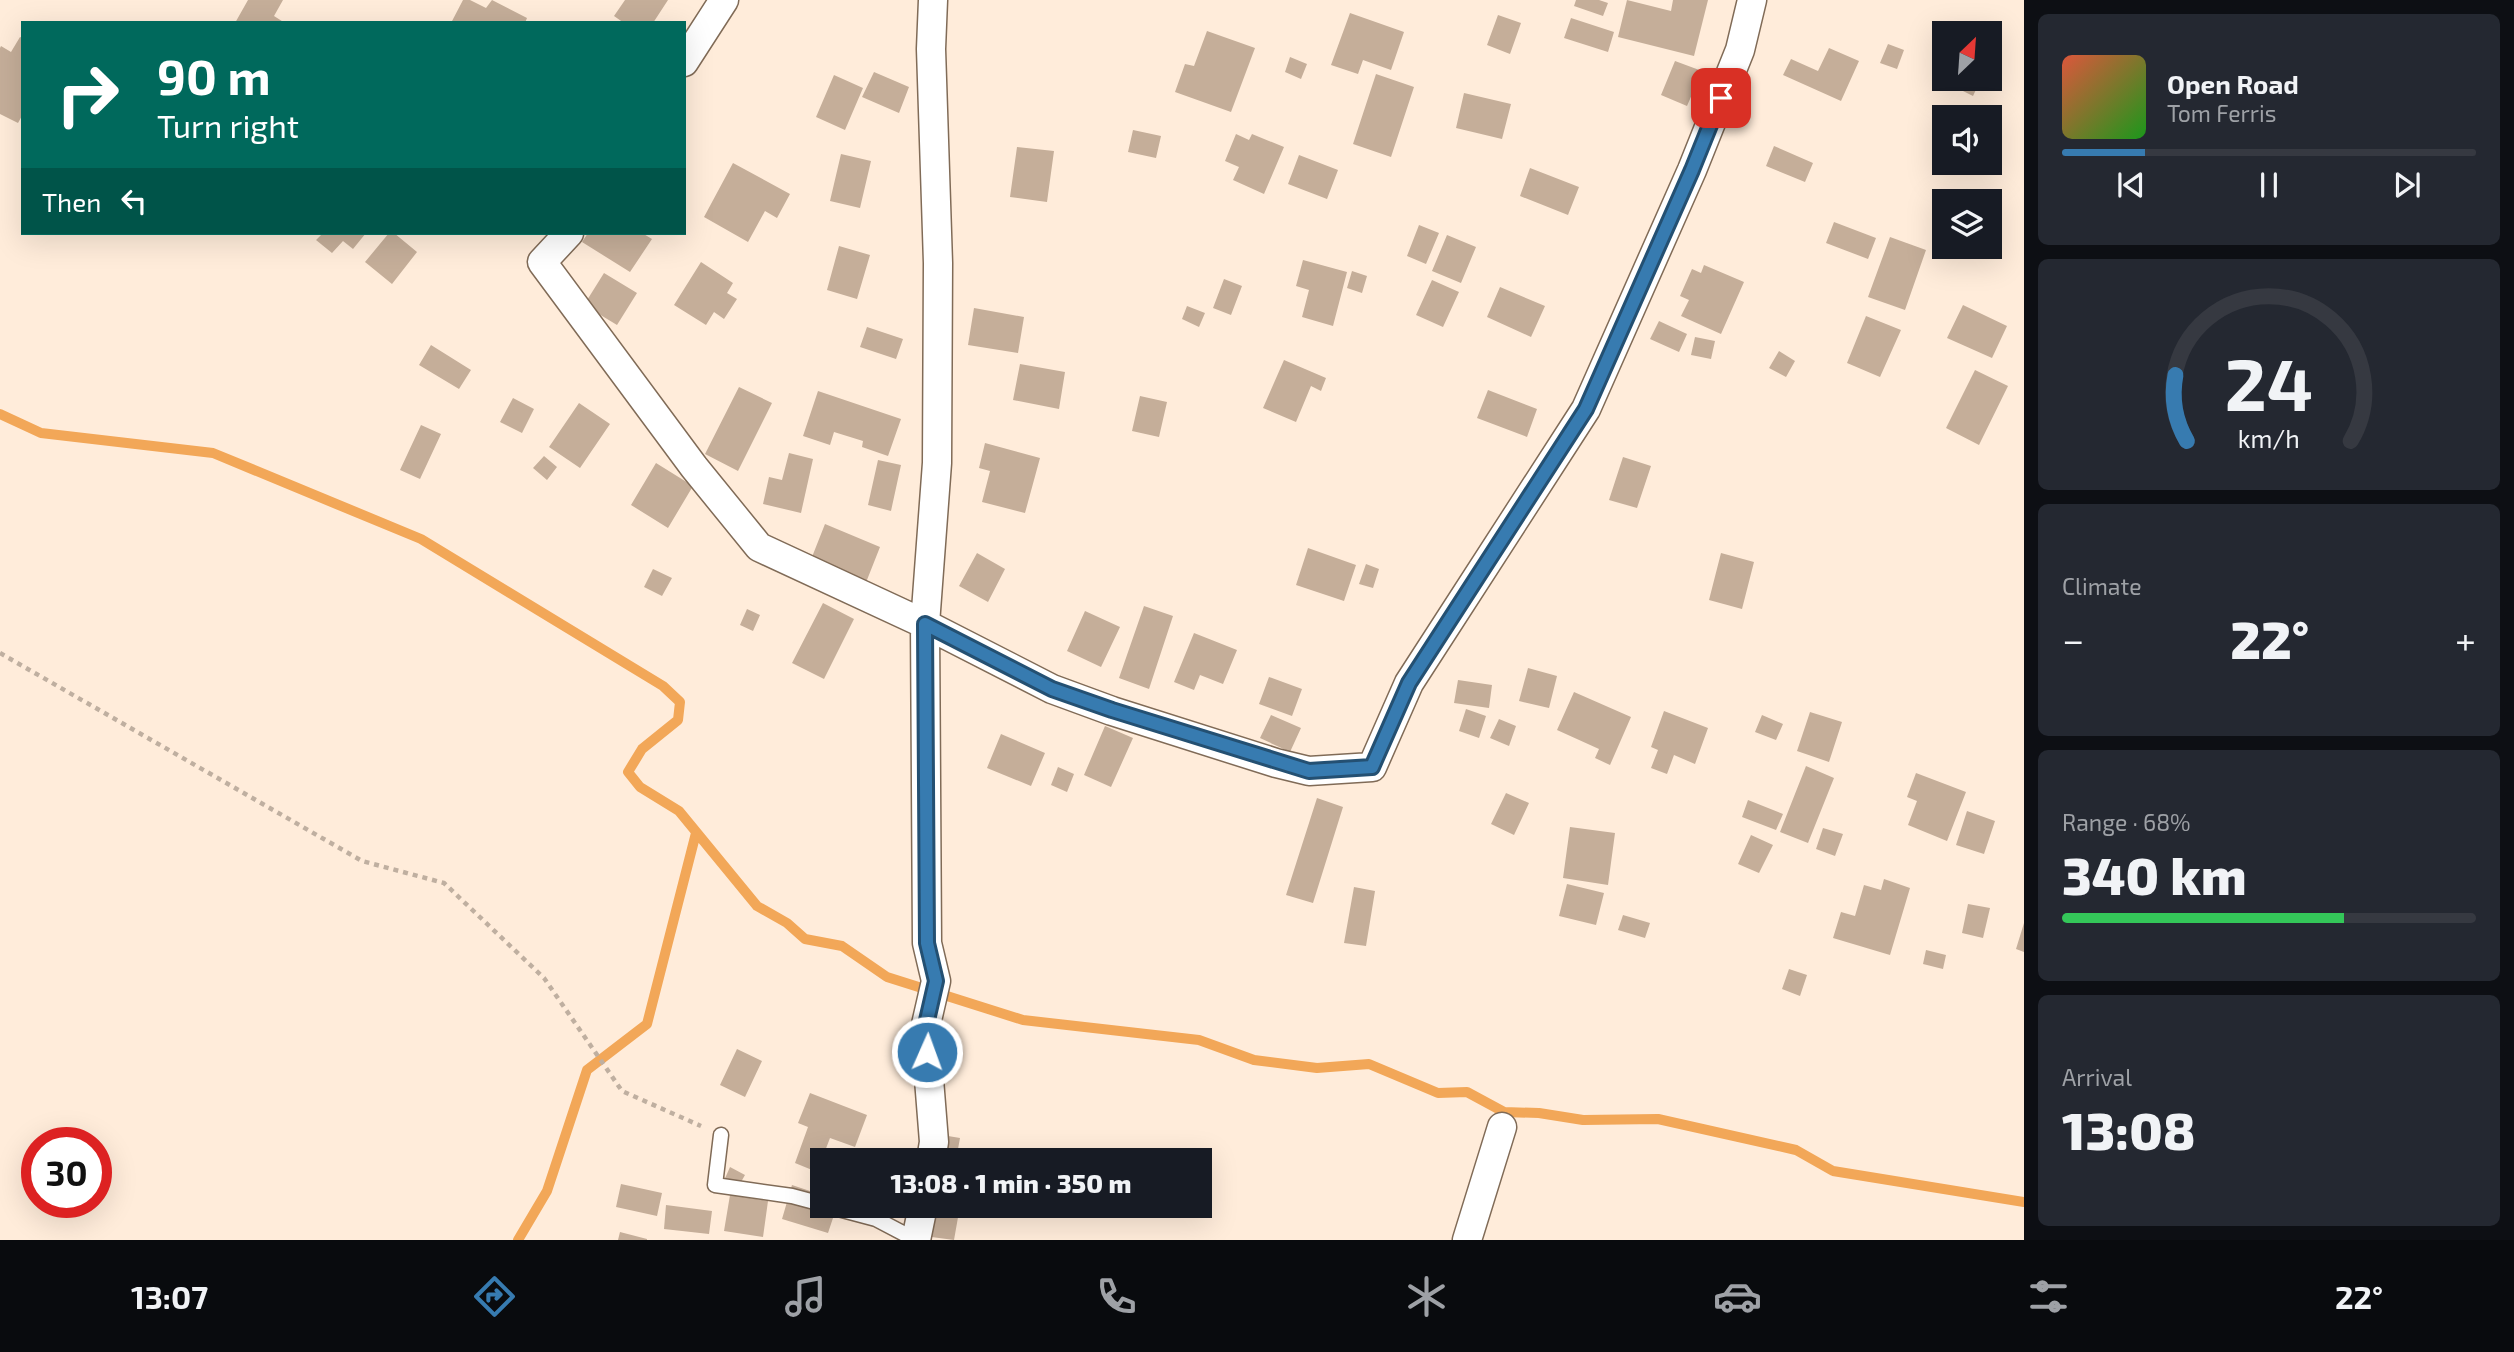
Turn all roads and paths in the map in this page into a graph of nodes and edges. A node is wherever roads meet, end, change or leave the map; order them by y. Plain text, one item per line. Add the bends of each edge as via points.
1 (724, 0) edge
2 (933, 0) edge
3 (1752, 0) edge
4 (686, 59) edge
5 (567, 235) edge
6 (925, 624) junction
7 (0, 653) edge
8 (1502, 1128) dead end
9 (721, 1135) joint
10 (933, 1148) edge
11 (810, 1201) edge
12 (872, 1218) edge
13 (921, 1218) edge
14 (916, 1240) edge
15 (1467, 1240) edge

1 - 4 street
2 - 6 street via 939,263 937,463
3 - 6 street via 1740,50 1697,158 1586,409 1409,683 1372,767 1309,771 1112,710 1052,689
5 - 6 street via 542,262 759,547
6 - 10 street via 927,943 934,993 925,1029
7 - 9 path via 362,861 444,883 544,978 622,1090
8 - 15 street
9 - 11 lane via 715,1185
12 - 14 lane
13 - 14 street

